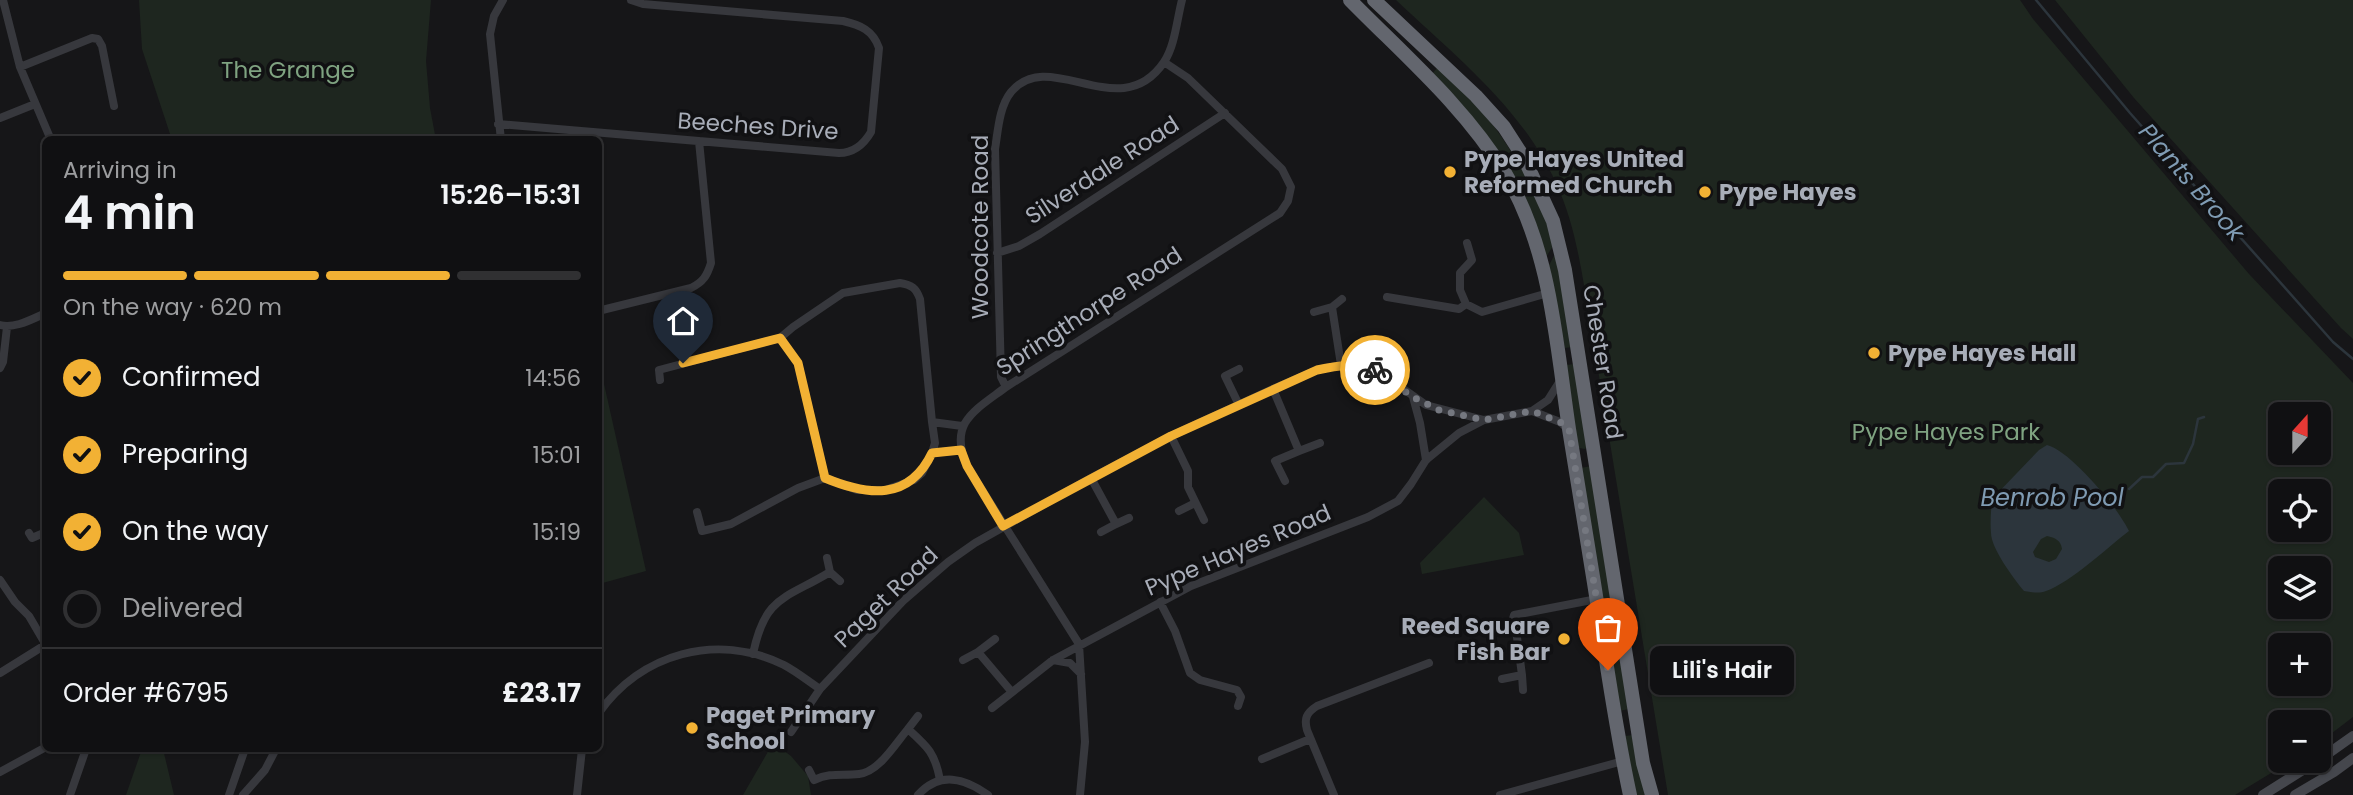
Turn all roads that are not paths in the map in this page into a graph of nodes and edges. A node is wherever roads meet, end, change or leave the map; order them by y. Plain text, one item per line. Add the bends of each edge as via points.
1 (3, 0) edge
2 (503, 0) edge
3 (631, 0) edge
4 (1182, 0) edge
5 (1350, 0) edge
6 (1374, 0) edge
7 (1437, 61) junction
8 (1164, 62) junction
9 (20, 67) junction
10 (1424, 75) junction
11 (35, 104) junction
12 (114, 107) dead end
13 (1225, 113) junction
14 (0, 118) edge
15 (498, 124) junction
16 (49, 136) edge
17 (500, 136) edge
18 (699, 141) junction
19 (1467, 243) dead end
20 (996, 253) junction
21 (1548, 293) junction
22 (1387, 297) dead end
23 (1342, 299) dead end
24 (1466, 304) junction
25 (1332, 306) junction
26 (602, 310) edge
27 (1314, 312) dead end
28 (42, 314) edge
29 (3, 326) edge
30 (780, 338) junction
31 (1580, 358) junction
32 (1561, 360) junction
33 (1341, 365) junction
34 (0, 368) edge
35 (1239, 369) dead end
36 (1563, 376) junction
37 (660, 380) dead end
38 (1006, 387) junction
39 (1273, 389) junction
40 (1413, 397) junction
41 (1239, 405) junction
42 (1532, 411) junction
43 (1484, 420) junction
44 (932, 422) junction
45 (962, 426) junction
46 (1569, 429) junction
47 (1171, 436) junction
48 (1320, 443) dead end
49 (961, 450) junction
50 (1299, 451) junction
51 (932, 453) junction
52 (1594, 457) junction
53 (1426, 460) junction
54 (1574, 460) junction
55 (825, 478) junction
56 (1091, 478) junction
57 (1284, 481) dead end
58 (1195, 503) junction
59 (697, 512) dead end
60 (1179, 512) dead end
61 (1129, 517) dead end
62 (1204, 520) dead end
63 (1116, 524) junction
64 (1003, 526) junction
65 (1101, 532) dead end
66 (42, 533) edge
67 (36, 547) dead end
68 (827, 558) dead end
69 (830, 572) junction
70 (0, 580) edge
71 (840, 581) dead end
72 (1597, 599) junction
73 (1160, 602) junction
74 (995, 639) dead end
75 (42, 640) edge
76 (1079, 644) junction
77 (42, 647) edge
78 (978, 652) junction
79 (752, 654) junction
80 (963, 660) dead end
81 (1053, 660) junction
82 (1429, 663) dead end
83 (0, 673) edge
84 (1190, 673) junction
85 (1522, 675) junction
86 (1083, 677) junction
87 (1502, 679) dead end
88 (1185, 682) dead end
89 (820, 689) junction
90 (1523, 690) dead end
91 (1011, 691) junction
92 (1238, 706) dead end
93 (992, 708) dead end
94 (602, 709) edge
95 (918, 716) dead end
96 (908, 729) junction
97 (791, 732) dead end
98 (2353, 736) edge
99 (1310, 739) junction
100 (42, 749) edge
101 (85, 752) edge
102 (244, 752) edge
103 (274, 752) edge
104 (582, 752) edge
105 (2331, 752) edge
106 (2353, 758) edge
107 (1262, 760) dead end
108 (1623, 761) junction
109 (809, 770) dead end
110 (0, 772) edge
111 (2298, 773) edge
112 (2309, 773) edge
113 (814, 780) junction
114 (940, 780) junction
115 (2316, 783) junction
116 (816, 790) dead end
117 (1511, 793) edge
118 (2300, 794) edge
119 (70, 795) edge
120 (229, 795) edge
121 (243, 795) edge
122 (577, 795) edge
123 (918, 795) edge
124 (988, 795) edge
125 (1080, 795) edge
126 (1334, 795) edge
127 (1500, 795) edge
128 (1630, 795) edge
129 (1652, 795) edge
130 (2263, 795) edge

1 - 9 street
2 - 15 street via 490,34
3 - 18 street, Beeches Drive via 843,21 860,25 875,37 873,120 871,132 857,148 839,153
4 - 8 street
5 - 10 highway, Chester Road
6 - 7 highway, Chester Road
7 - 10 highway
7 - 31 highway, Chester Road via 1504,127 1524,158 1562,249
8 - 13 street, Springthorpe Road
8 - 20 street, Woodcote Road via 1133,88 1101,88 1048,76 1032,77 1010,93 995,149
9 - 11 street
9 - 12 street via 98,39
10 - 21 highway, Chester Road via 1460,110 1506,174 1527,218
11 - 14 street
11 - 16 street
13 - 20 street, Silverdale Road via 1040,234
13 - 38 street, Springthorpe Road via 1288,178 1290,194 1280,213
15 - 17 street
15 - 18 street, Beeches Drive
18 - 26 street via 711,263 707,276 691,288
19 - 24 street via 1472,260 1460,273
20 - 38 street, Woodcote Road via 1001,377
21 - 24 street via 1482,312
21 - 32 highway, Chester Road
22 - 24 street via 1459,309
23 - 25 street
25 - 27 street
25 - 33 street
28 - 29 street
29 - 34 street
30 - 37 street via 659,370
30 - 44 street via 843,293 900,283 916,289
30 - 55 street via 798,363
31 - 32 highway
31 - 52 highway, Chester Road
32 - 36 highway, Chester Road
33 - 39 street, Paget Road
33 - 40 street, Paget Road via 1368,367
35 - 41 street via 1225,376
36 - 42 street via 1548,400
36 - 46 highway, Chester Road
38 - 45 street, Springthorpe Road
39 - 41 street, Paget Road
39 - 50 street
40 - 43 street, Paget Road via 1439,410
40 - 53 street
41 - 47 street, Paget Road
42 - 43 street, Pype Hayes Road
42 - 46 street
43 - 53 street, Pype Hayes Road via 1458,433
44 - 45 street
44 - 51 street
45 - 49 street
46 - 54 highway, Chester Road
47 - 56 street, Paget Road
47 - 58 street via 1188,471
48 - 50 street
49 - 51 street
49 - 64 street
50 - 57 street via 1276,461
51 - 55 street via 914,480 885,490 857,490
52 - 54 highway
52 - 129 highway, Chester Road via 1643,764
53 - 73 street, Pype Hayes Road via 1405,494 1390,506
54 - 72 highway, Chester Road
55 - 59 street via 731,524 702,531
56 - 63 street
56 - 64 street, Paget Road
58 - 60 street
58 - 62 street
61 - 63 street
63 - 65 street
64 - 76 street
64 - 89 street, Paget Road via 948,562 903,601
66 - 67 street via 31,535
68 - 69 street
69 - 71 street
69 - 79 street via 771,606
70 - 75 street
72 - 85 street via 1514,615
72 - 108 highway, Chester Road
73 - 76 street, Pype Hayes Road
73 - 84 street
74 - 78 street
76 - 81 street, Pype Hayes Road
76 - 86 street
77 - 83 street
78 - 80 street
78 - 91 street
79 - 89 street via 784,665
79 - 94 street via 712,649 676,654 638,673
81 - 86 street via 1069,663
81 - 91 street, Pype Hayes Road
82 - 99 street via 1312,709 1305,722
84 - 88 street
84 - 92 street via 1237,691 1241,697
85 - 87 street
85 - 90 street
86 - 125 street via 1085,742
89 - 97 street, Paget Road
91 - 93 street, Pype Hayes Road
95 - 96 street
96 - 113 street via 869,771 835,773
96 - 114 street via 934,756
98 - 105 main road
99 - 107 street
99 - 126 street
100 - 110 street
101 - 119 street
102 - 120 street
103 - 121 street
104 - 122 street
106 - 115 main road
108 - 117 street
108 - 128 highway, Chester Road
109 - 113 street
111 - 130 main road
112 - 115 main road
113 - 116 street
114 - 123 street
114 - 124 street via 972,783
115 - 118 main road
117 - 127 street

